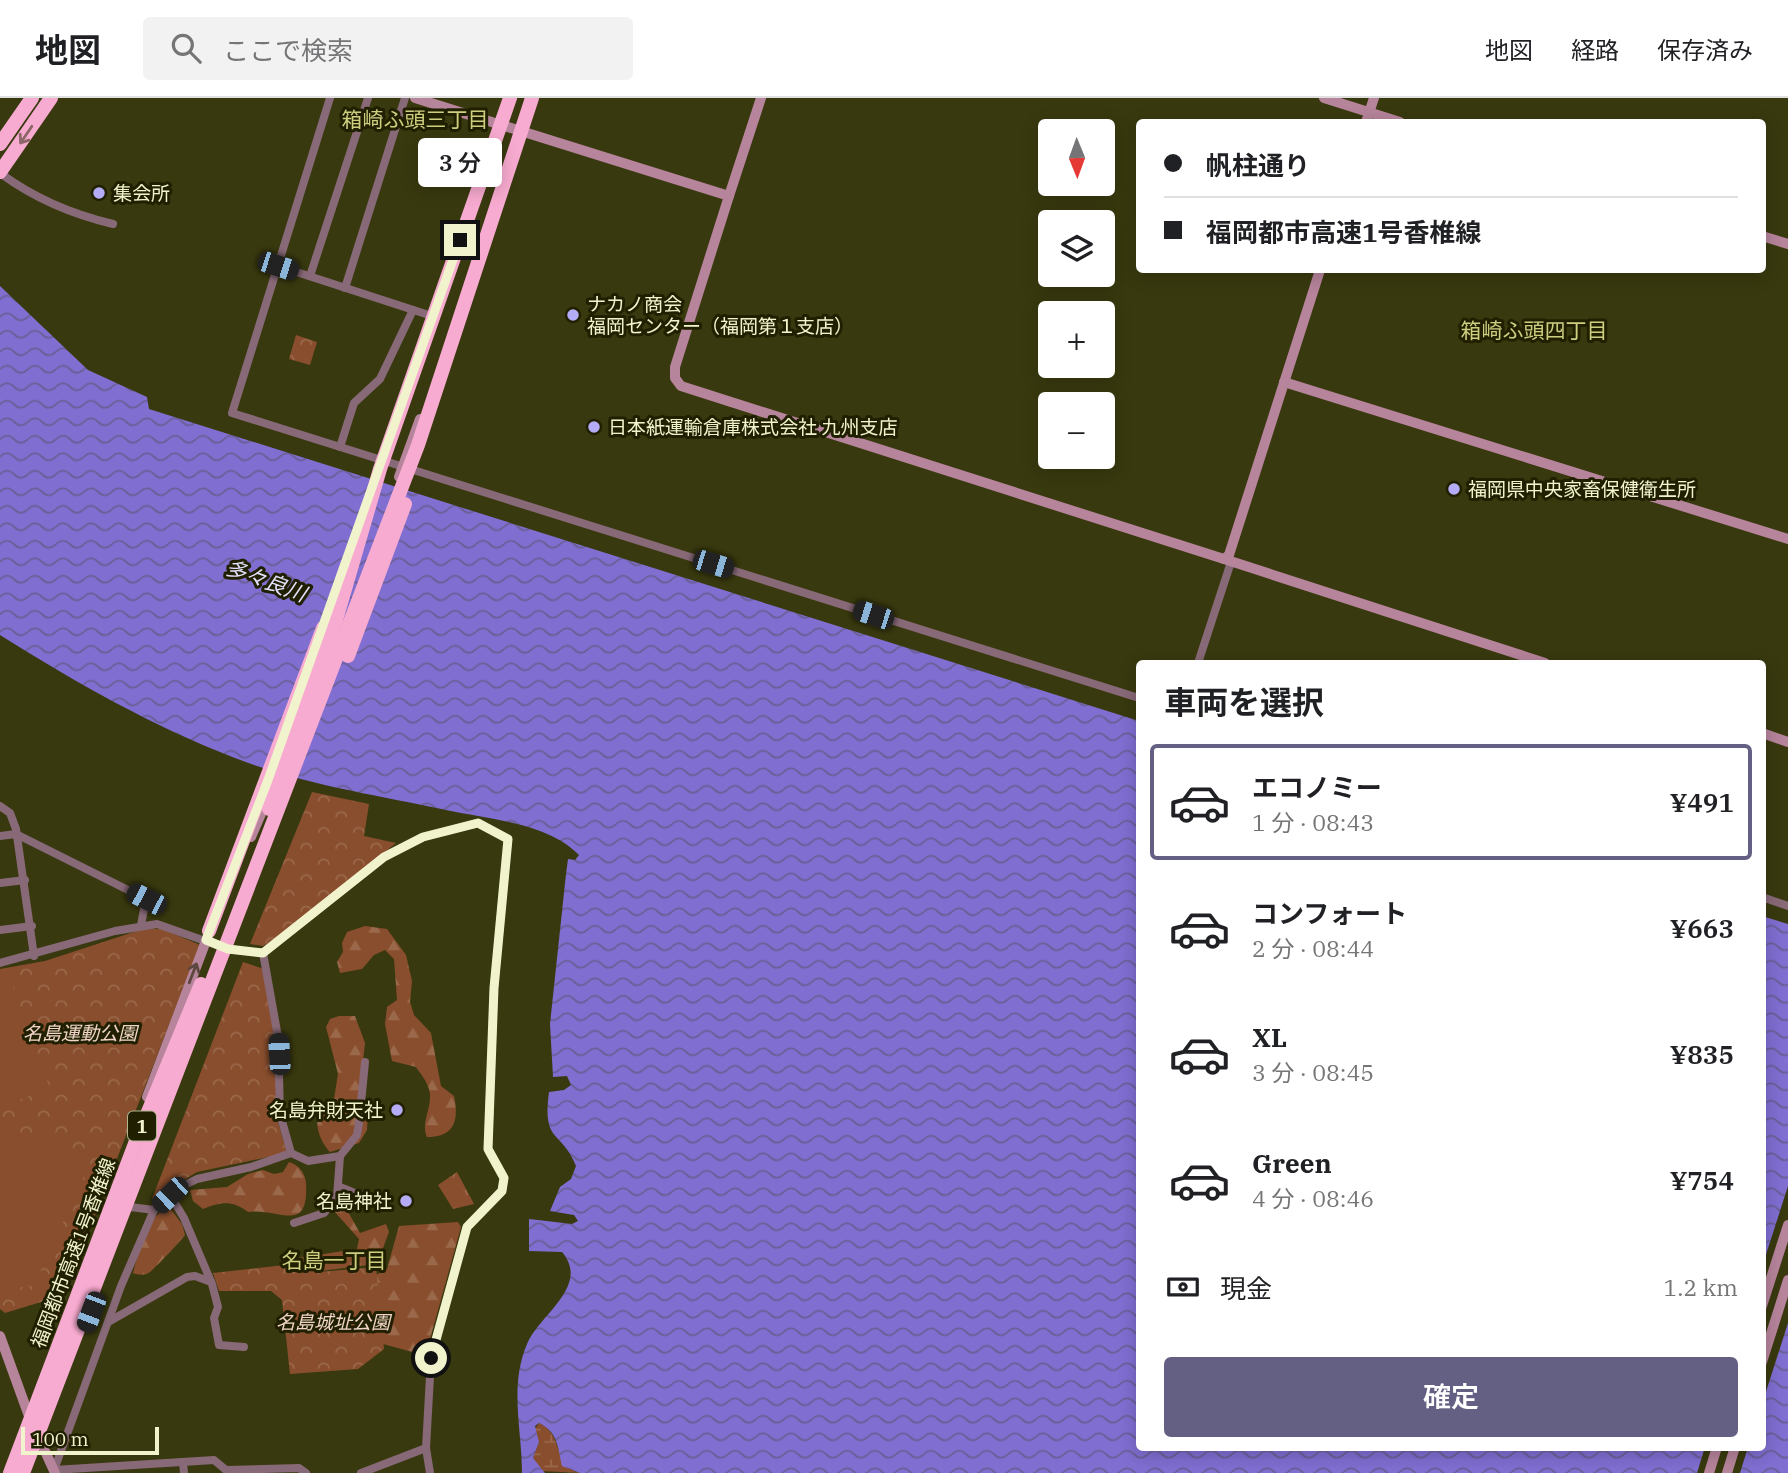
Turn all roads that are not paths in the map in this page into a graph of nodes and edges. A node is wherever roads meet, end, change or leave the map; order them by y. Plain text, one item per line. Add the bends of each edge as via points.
1 (32, 98) edge
2 (51, 98) edge
3 (330, 98) edge
4 (368, 98) edge
5 (405, 98) edge
6 (415, 98) edge
7 (503, 98) edge
8 (511, 98) edge
9 (531, 98) edge
10 (761, 98) edge
11 (1324, 98) edge
12 (1374, 98) edge
13 (1367, 118) edge
14 (504, 126) junction
15 (519, 130) junction
16 (0, 144) edge
17 (0, 172) edge
18 (477, 190) junction
19 (729, 196) junction
20 (114, 224) dead end
21 (1766, 237) edge
22 (1788, 244) edge
23 (278, 266) junction
24 (1319, 273) edge
25 (310, 276) junction
26 (345, 288) junction
27 (413, 310) junction
28 (438, 318) junction
29 (1284, 382) junction
30 (418, 445) junction
31 (340, 447) junction
32 (380, 469) junction
33 (1788, 540) edge
34 (1227, 561) junction
35 (1199, 660) edge
36 (1536, 660) edge
37 (1136, 697) edge
38 (1766, 734) edge
39 (1788, 742) edge
40 (281, 784) junction
41 (0, 806) edge
42 (16, 834) junction
43 (0, 836) edge
44 (25, 880) junction
45 (0, 883) edge
46 (1766, 898) edge
47 (1788, 906) edge
48 (141, 925) junction
49 (32, 926) junction
50 (237, 928) joint
51 (0, 930) edge
52 (208, 936) junction
53 (228, 949) junction
54 (263, 953) junction
55 (34, 956) junction
56 (0, 963) edge
57 (365, 1062) dead end
58 (291, 1153) junction
59 (340, 1156) junction
60 (340, 1187) junction
61 (170, 1195) junction
62 (367, 1198) dead end
63 (107, 1201) junction
64 (131, 1209) junction
65 (153, 1210) junction
66 (294, 1223) dead end
67 (1788, 1225) edge
68 (1788, 1280) edge
69 (211, 1282) junction
70 (1766, 1294) edge
71 (110, 1321) junction
72 (0, 1336) edge
73 (244, 1347) dead end
74 (1766, 1349) edge
75 (29, 1416) junction
76 (41, 1442) junction
77 (426, 1448) junction
78 (1716, 1451) edge
79 (1734, 1451) edge
80 (183, 1462) junction
81 (55, 1471) edge
82 (226, 1471) edge
83 (8, 1473) edge
84 (26, 1473) edge
85 (184, 1473) edge
86 (306, 1473) edge
87 (361, 1473) edge
88 (430, 1473) edge
89 (1709, 1473) edge
90 (1727, 1473) edge

1 - 16 highway
2 -> 17 highway
3 - 23 street
4 - 25 street
5 - 26 street
6 - 14 street
7 - 18 highway
8 - 14 street
8 - 18 highway, 福岡都市高速1号香椎線 / 1
9 - 15 street
9 - 30 highway, 福岡都市高速1号香椎線 / 1
10 - 19 street
11 - 13 street
12 - 13 street
14 - 15 street
14 - 28 street
15 - 19 street
15 - 40 street via 339,654
17 - 20 street via 29,194 82,217
18 - 32 highway, 福岡都市高速1号香椎線 / 1
19 - 34 street via 675,367 681,386
21 - 22 street
23 - 25 street
23 - 31 street via 232,413
24 - 29 street
25 - 26 street
26 - 27 street
27 - 28 street
27 - 31 street via 380,379 354,403
28 - 40 street
29 - 33 street
29 - 34 street
30 - 40 highway via 406,500
30 - 84 highway, 福岡都市高速1号香椎線 / 1
31 - 37 street
32 - 40 highway
32 - 83 highway, 福岡都市高速1号香椎線 / 1 via 336,620 280,782
34 - 35 street
34 - 36 street
38 - 39 street
40 - 50 highway via 273,850
40 - 52 highway
41 - 42 street via 10,813
42 - 43 street
42 - 44 street
42 - 48 street via 146,899
44 - 45 street
44 - 49 street
46 - 47 street
48 - 52 street via 157,923
48 - 55 street
49 - 51 street
49 - 55 street
50 - 53 street
52 - 53 street
63 -> 52 street
53 - 54 street
53 - 64 street
54 - 58 street via 278,1037 280,1114
54 - 77 street via 337,902 384,857 423,837 478,823 508,839 494,988 488,1149 504,1178 502,1191 467,1227 431,1358
55 - 56 street
57 - 59 street via 357,1135
58 - 59 street via 309,1161
58 - 61 street via 197,1179
59 - 60 street
60 - 62 street
60 - 66 street via 324,1213
61 - 65 street
61 - 69 street
63 - 64 street
63 - 75 street
64 - 65 street
64 - 76 street
65 - 71 street
67 - 70 street
68 - 74 street
69 - 71 street via 187,1278
69 - 73 street via 218,1307 214,1318 219,1345
71 - 81 street
72 - 75 street
75 - 76 street
75 - 83 street
76 - 81 street
76 - 84 street
77 - 87 street
77 - 88 street
78 - 89 street
79 - 90 street
80 - 81 street
80 - 82 street via 214,1460
80 - 85 street
82 - 86 street via 299,1468

